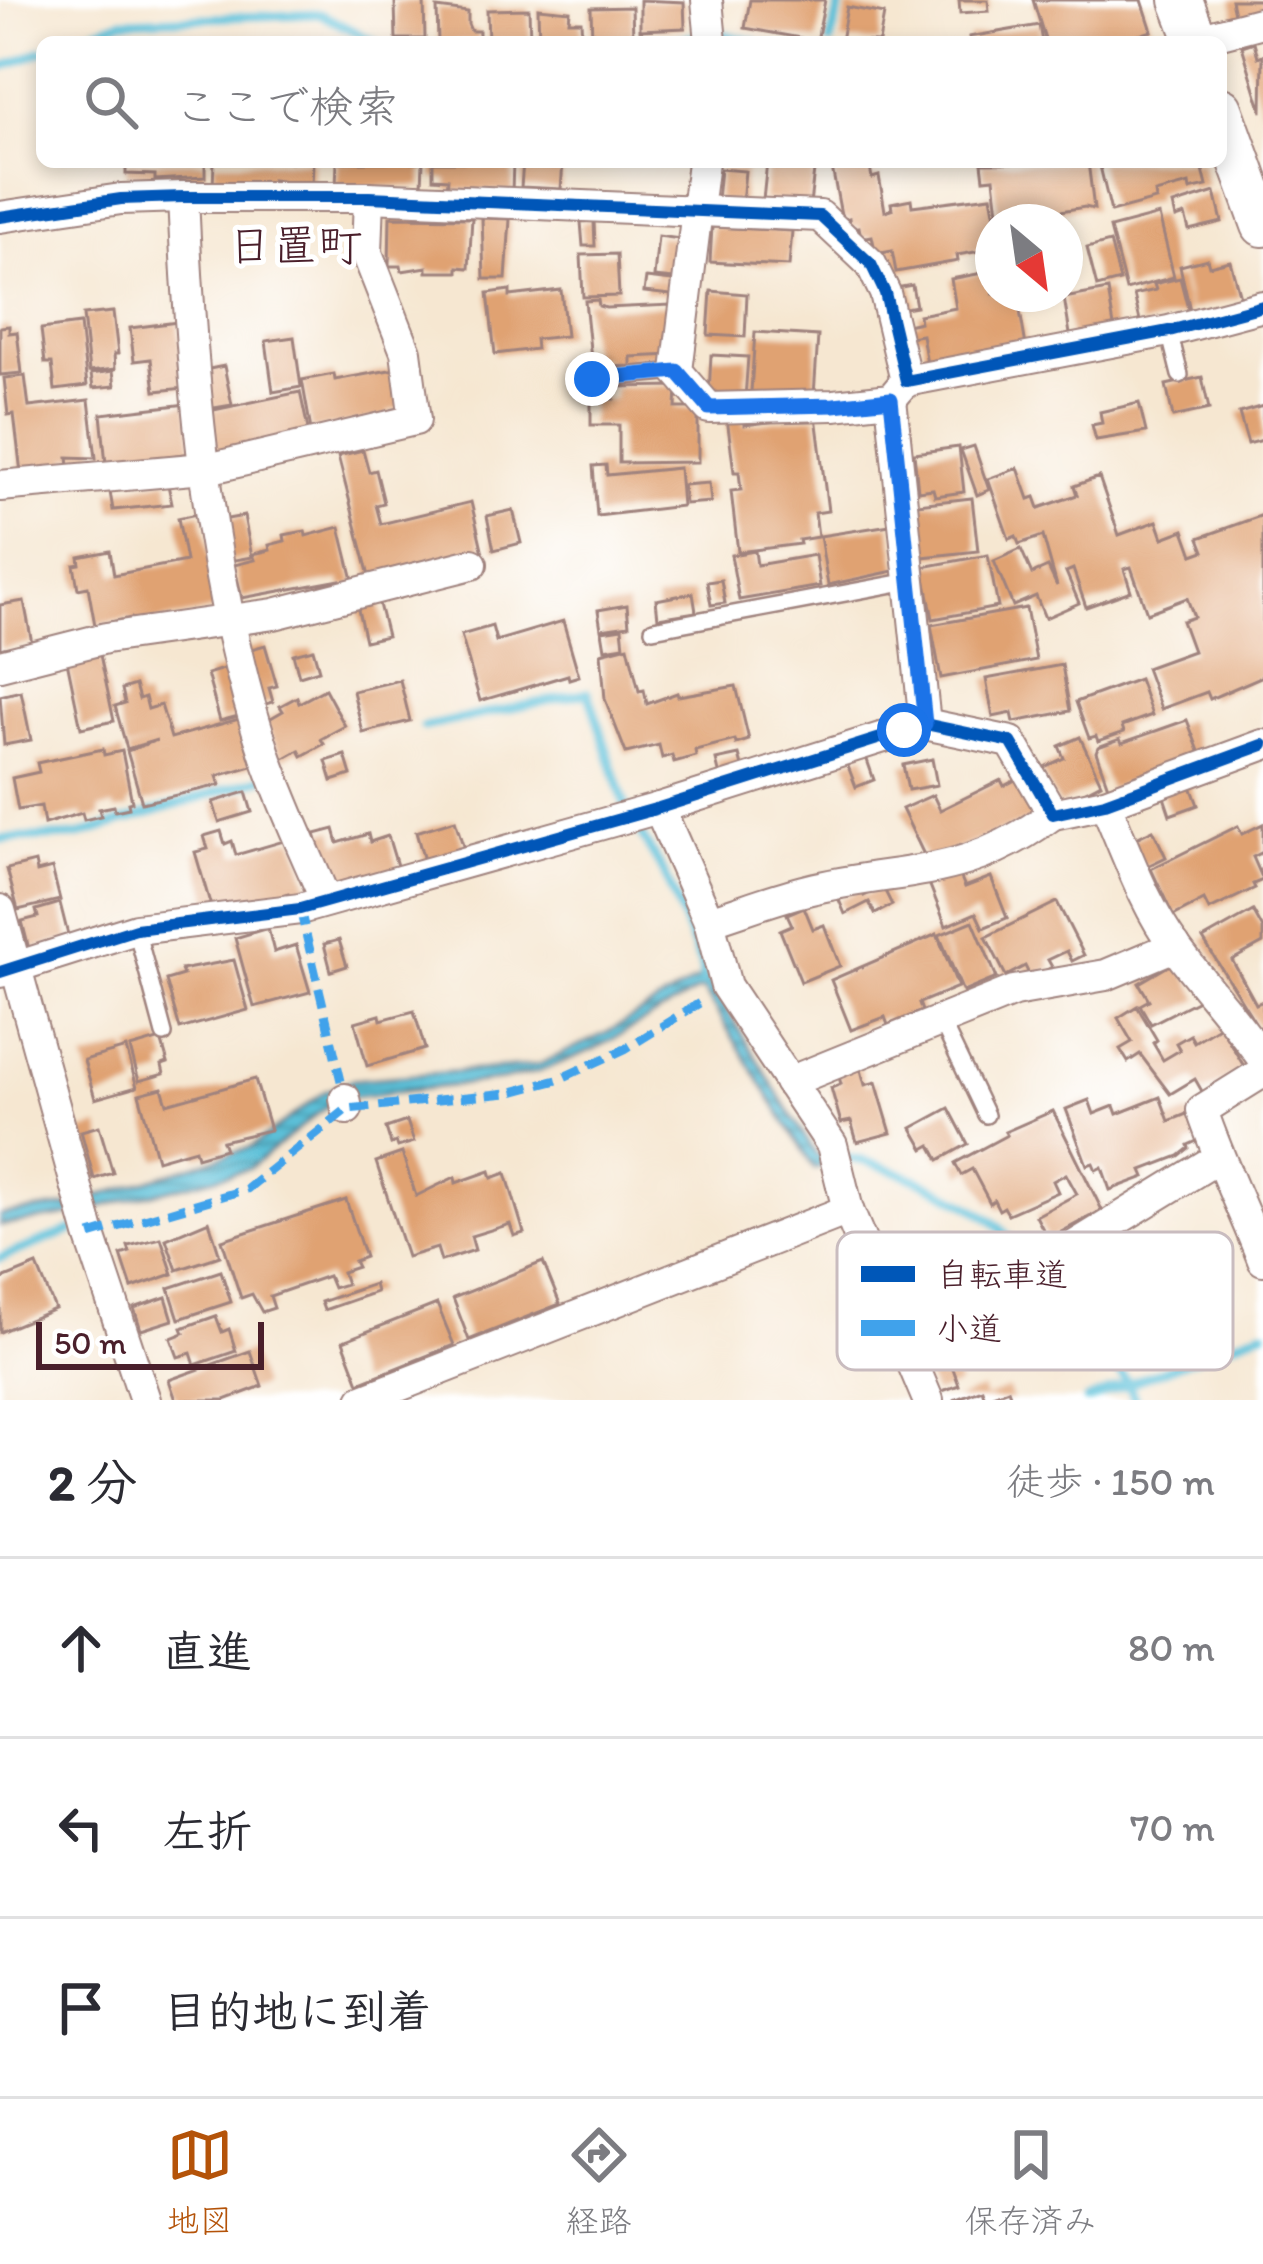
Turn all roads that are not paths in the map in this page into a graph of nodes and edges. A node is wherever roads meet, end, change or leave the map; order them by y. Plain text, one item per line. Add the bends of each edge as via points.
1 (707, 0) edge
2 (1181, 0) edge
3 (1263, 22) edge
4 (710, 36) edge
5 (1192, 36) edge
6 (1211, 36) edge
7 (1227, 124) edge
8 (702, 168) edge
9 (183, 197) junction
10 (369, 197) junction
11 (699, 208) junction
12 (1261, 210) edge
13 (0, 217) edge
14 (1263, 306) edge
15 (1169, 331) junction
16 (677, 371) junction
17 (1180, 375) dead end
18 (592, 379) dead end
19 (899, 390) junction
20 (205, 465) junction
21 (0, 486) edge
22 (472, 564) dead end
23 (910, 580) junction
24 (230, 622) junction
25 (653, 629) dead end
26 (0, 665) edge
27 (925, 724) junction
28 (1263, 745) edge
29 (1105, 803) junction
30 (659, 808) junction
31 (1053, 814) junction
32 (326, 901) junction
33 (0, 910) edge
34 (709, 921) junction
35 (136, 929) junction
36 (1174, 946) junction
37 (8, 969) edge
38 (941, 1021) junction
39 (164, 1034) dead end
40 (1263, 1059) edge
41 (1263, 1072) edge
42 (790, 1082) junction
43 (986, 1115) dead end
44 (1218, 1158) junction
45 (848, 1210) junction
46 (858, 1232) edge
47 (1097, 1232) edge
48 (1263, 1260) edge
49 (916, 1370) edge
50 (145, 1400) edge
51 (363, 1400) edge
52 (928, 1400) edge

1 - 4 street
2 - 5 main road
3 - 6 street
7 - 12 main road
8 - 11 street
9 - 10 street
9 - 13 street
9 - 20 street via 190,360
10 - 11 street
10 - 20 street via 368,253 406,352 415,420
11 - 16 street
11 - 19 street via 820,216 871,264 885,293
14 - 15 street
15 - 17 lane
15 - 19 street
16 - 18 lane
16 - 19 street via 709,408 834,405
19 - 23 street
20 - 21 street
20 - 24 street
22 - 24 street
23 - 25 lane
23 - 27 street
24 - 26 street via 106,638
24 - 32 street via 266,758
27 - 30 street
27 - 31 street via 1011,742
28 - 29 street
29 - 31 street
29 - 36 street
30 - 32 street
30 - 34 street
31 - 34 street via 969,862 808,890
32 - 35 street
33 - 37 street
34 - 42 street via 716,992
35 - 37 street
35 - 39 lane
36 - 38 street via 1132,967 1014,991
36 - 40 street
37 - 50 street
38 - 42 street
38 - 43 lane
41 - 44 street via 1202,1110
42 - 45 street via 836,1159
44 - 47 street
44 - 48 street
45 - 46 street
45 - 51 street
49 - 52 street

